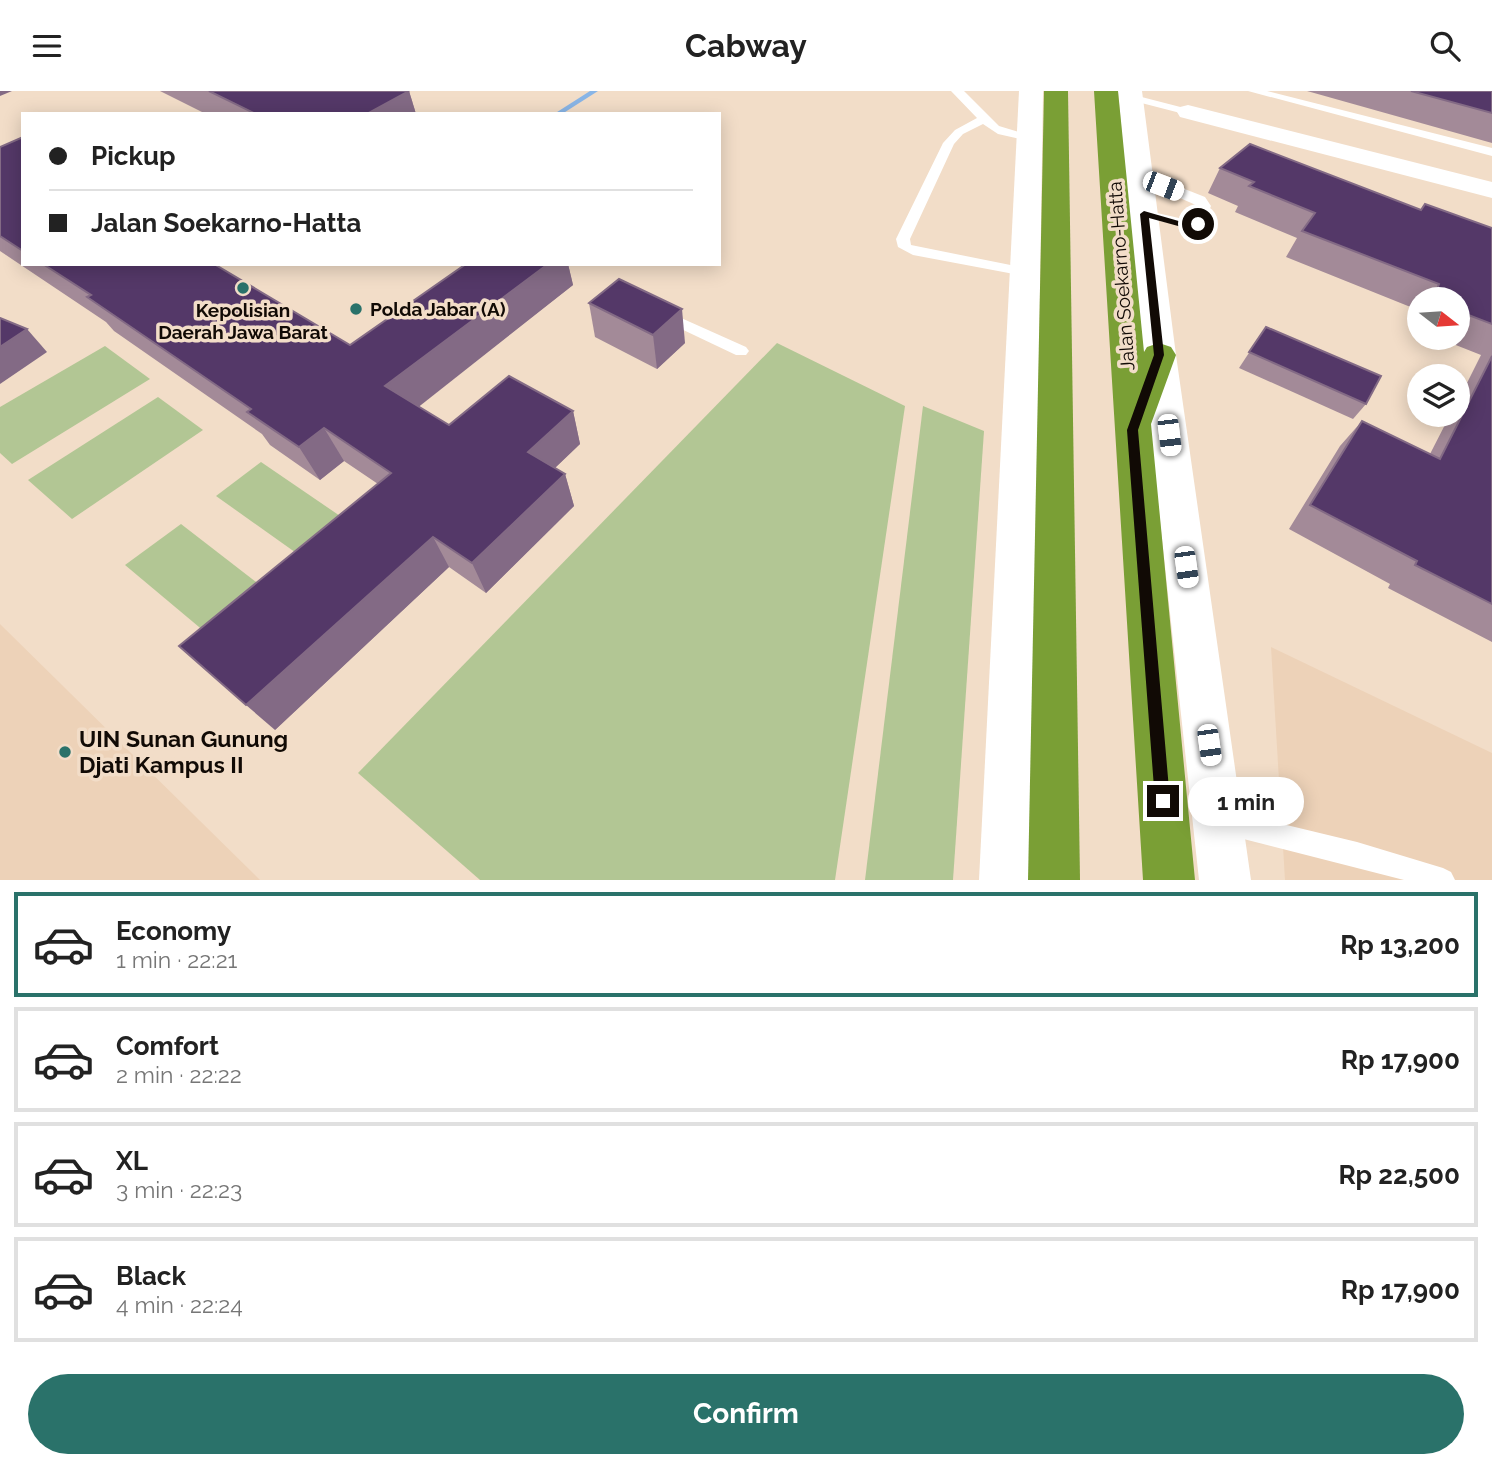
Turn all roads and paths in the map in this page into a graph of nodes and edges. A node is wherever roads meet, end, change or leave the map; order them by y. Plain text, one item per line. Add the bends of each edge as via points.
1 (957, 91) edge
2 (1254, 91) edge
3 (1039, 93) edge
4 (1122, 93) edge
5 (1188, 112) joint
6 (984, 119) junction
7 (1029, 137) junction
8 (1492, 152) edge
9 (1139, 175) junction
10 (1492, 190) edge
11 (1144, 214) junction
12 (1025, 272) junction
13 (653, 310) edge
14 (741, 351) dead end
15 (1159, 355) junction
16 (1132, 430) junction
17 (1219, 821) junction
18 (1005, 880) edge
19 (1054, 880) edge
20 (1169, 880) edge
21 (1225, 880) edge
22 (1443, 880) edge

1 - 6 lane
2 - 8 lane
3 - 7 main road
3 - 19 highway
4 - 5 lane
4 - 9 main road, Jalan Soekarno-Hatta
4 - 16 highway, Jalan Soekarno-Hatta
5 - 10 street
6 - 7 lane via 1002,132
6 - 12 lane via 949,143 903,239 905,247
7 - 12 main road
9 - 11 main road, Jalan Soekarno-Hatta
9 - 11 lane via 1205,206 1196,226
11 - 15 main road, Jalan Soekarno-Hatta
12 - 18 main road
13 - 14 lane
15 - 16 highway
15 - 17 main road, Jalan Soekarno-Hatta
16 - 20 highway, Jalan Soekarno-Hatta
17 - 21 main road, Jalan Soekarno-Hatta
17 - 22 lane

